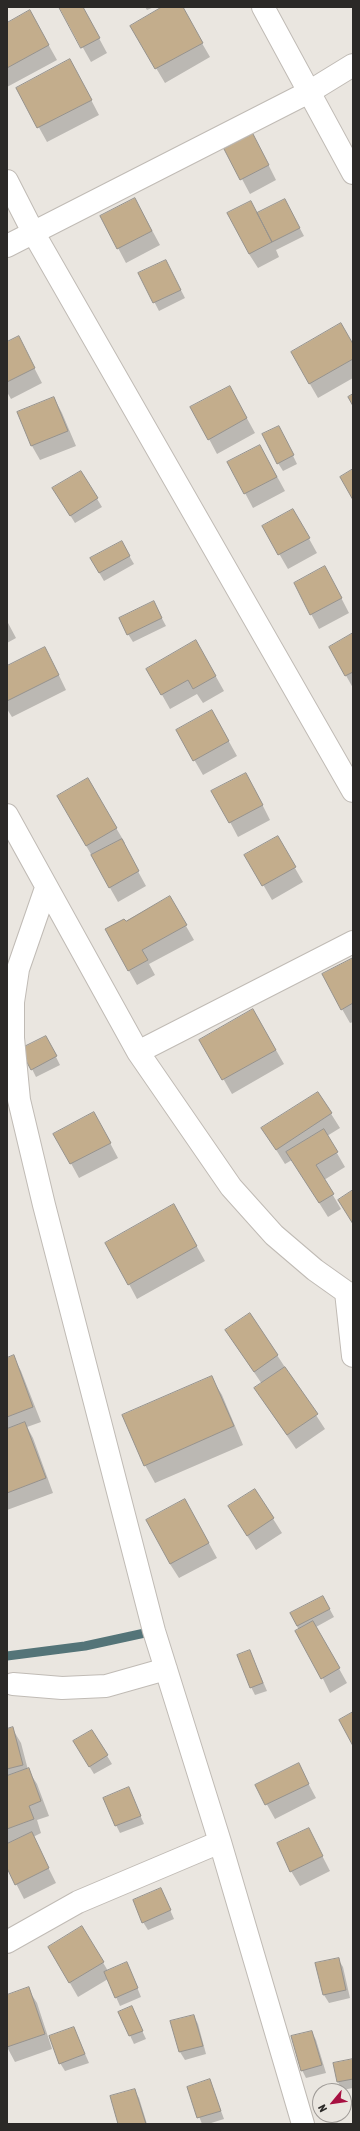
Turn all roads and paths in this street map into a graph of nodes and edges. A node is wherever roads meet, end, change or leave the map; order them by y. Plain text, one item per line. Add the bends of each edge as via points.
1 (263, 7) edge
2 (353, 66) edge
3 (309, 92) junction
4 (353, 173) edge
5 (7, 181) edge
6 (33, 232) junction
7 (7, 246) edge
8 (353, 791) edge
9 (7, 815) edge
10 (46, 888) junction
11 (353, 942) edge
12 (138, 1052) junction
13 (349, 1293) edge
14 (353, 1356) edge
15 (166, 1669) junction
16 (13, 1684) dead end
17 (220, 1842) junction
18 (7, 1942) edge
19 (303, 2124) edge

1 - 3 street
2 - 3 street
3 - 4 street
3 - 6 street
5 - 6 street
6 - 7 street
6 - 8 street
9 - 10 street
10 - 12 street
10 - 15 street via 18,969 13,1002 13,1038 19,1100 130,1540
11 - 12 street
12 - 13 street via 231,1187 274,1235 314,1270
13 - 14 street
15 - 16 street via 106,1686 62,1688
15 - 17 street
17 - 18 street via 78,1902
17 - 19 street

